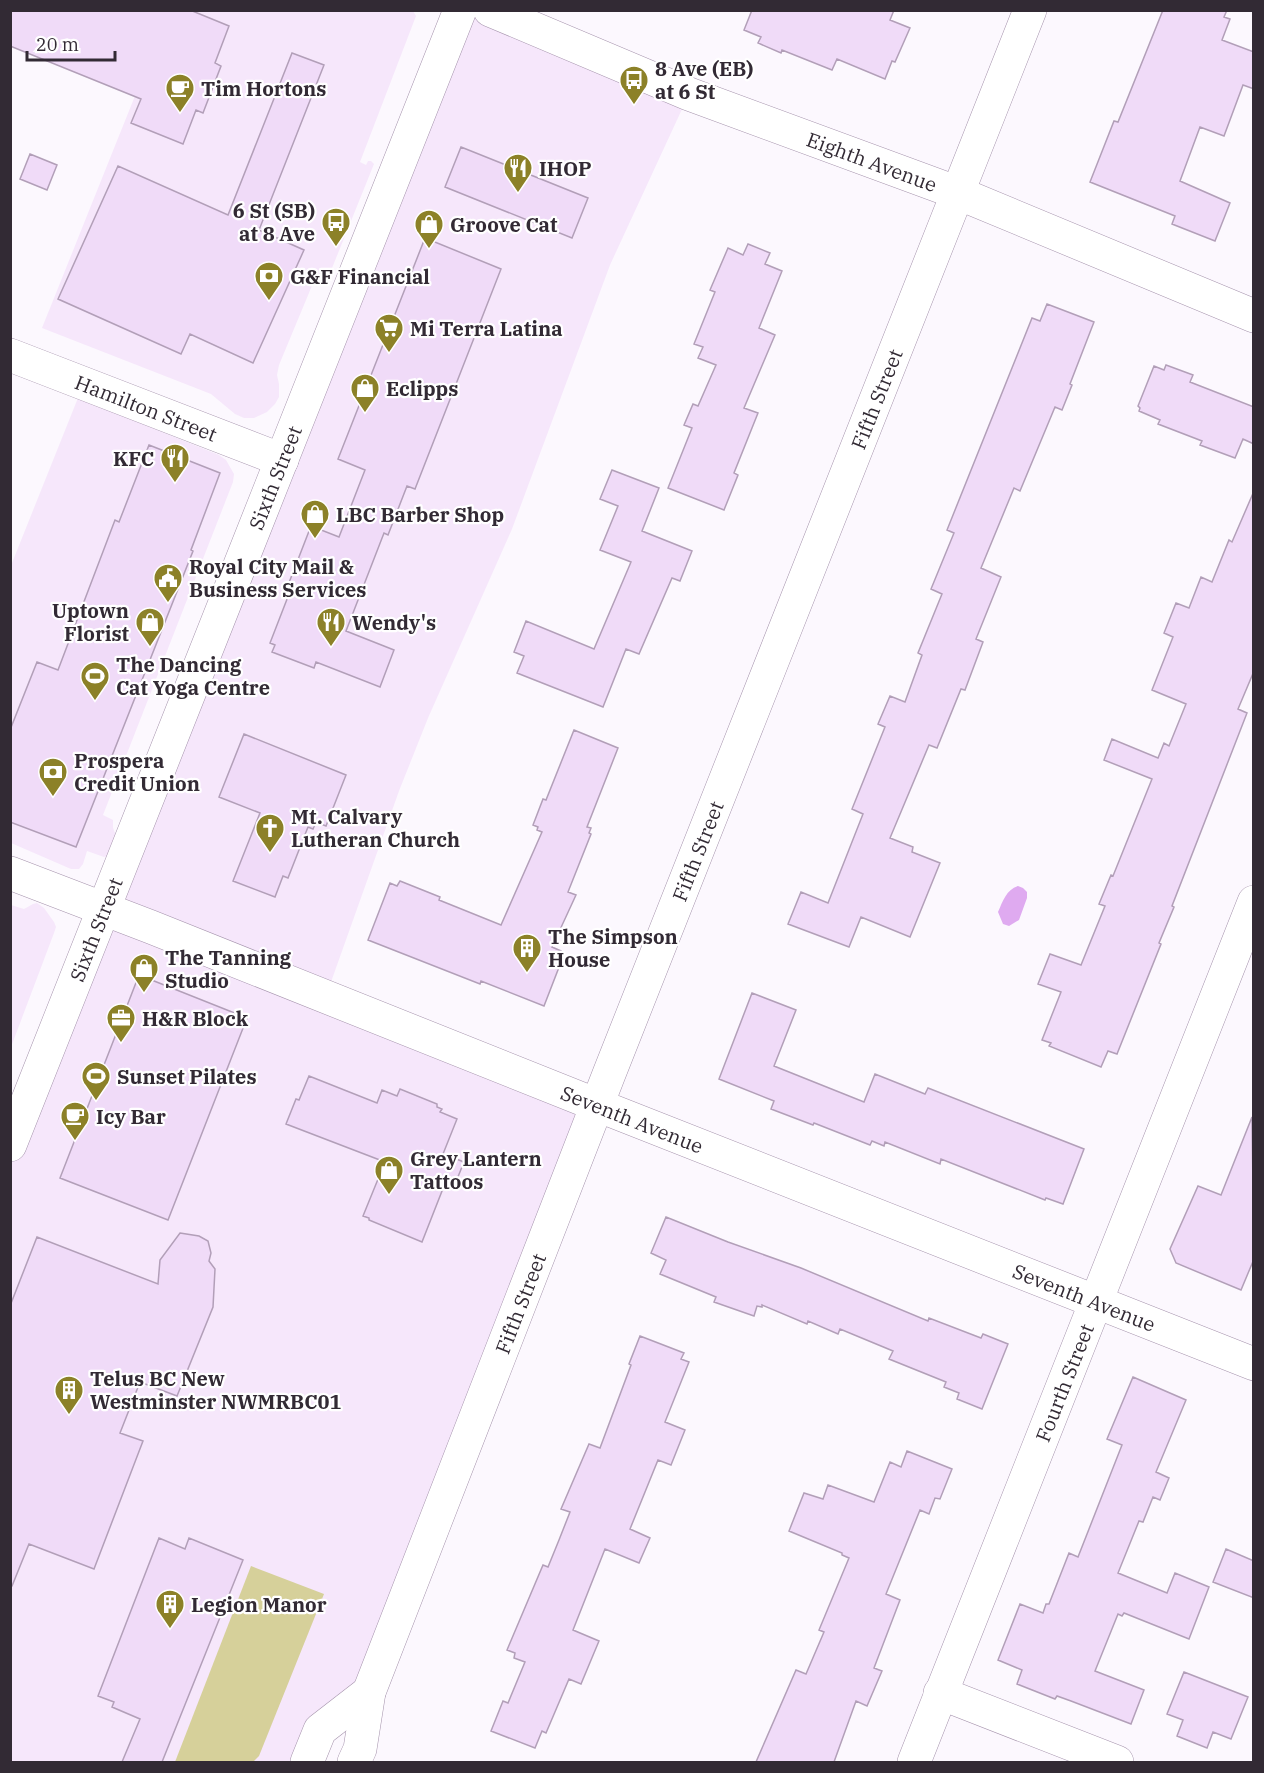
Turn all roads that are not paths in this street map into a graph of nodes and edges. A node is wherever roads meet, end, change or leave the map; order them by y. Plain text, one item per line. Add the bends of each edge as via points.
1 (460, 10) edge
2 (490, 10) edge
3 (1030, 10) edge
4 (958, 193) junction
5 (1254, 316) edge
6 (10, 355) edge
7 (282, 460) junction
8 (10, 873) edge
9 (1254, 902) edge
10 (104, 909) junction
11 (597, 1105) junction
12 (10, 1145) edge
13 (1096, 1301) junction
14 (1254, 1364) edge
15 (369, 1692) junction
16 (940, 1693) junction
17 (307, 1762) edge
18 (354, 1762) edge
19 (914, 1762) edge
20 (1118, 1762) edge

1 - 7 street, Sixth Street
2 - 4 street, Eighth Avenue via 689,94
3 - 4 street, Fifth Street
4 - 5 street, Eighth Avenue
4 - 11 street, Fifth Street
6 - 7 street, Hamilton Street
7 - 10 street, Sixth Street
8 - 10 street, Seventh Avenue
9 - 13 street, Fourth Street
10 - 11 street, Seventh Avenue
10 - 12 street, Sixth Street
11 - 13 street, Seventh Avenue
11 - 15 street, Fifth Street
13 - 14 street, Seventh Avenue
13 - 16 street, Fourth Street
15 - 17 street via 320,1730
15 - 18 street, Fifth Street via 360,1749
16 - 19 street, Fourth Street
16 - 20 street

